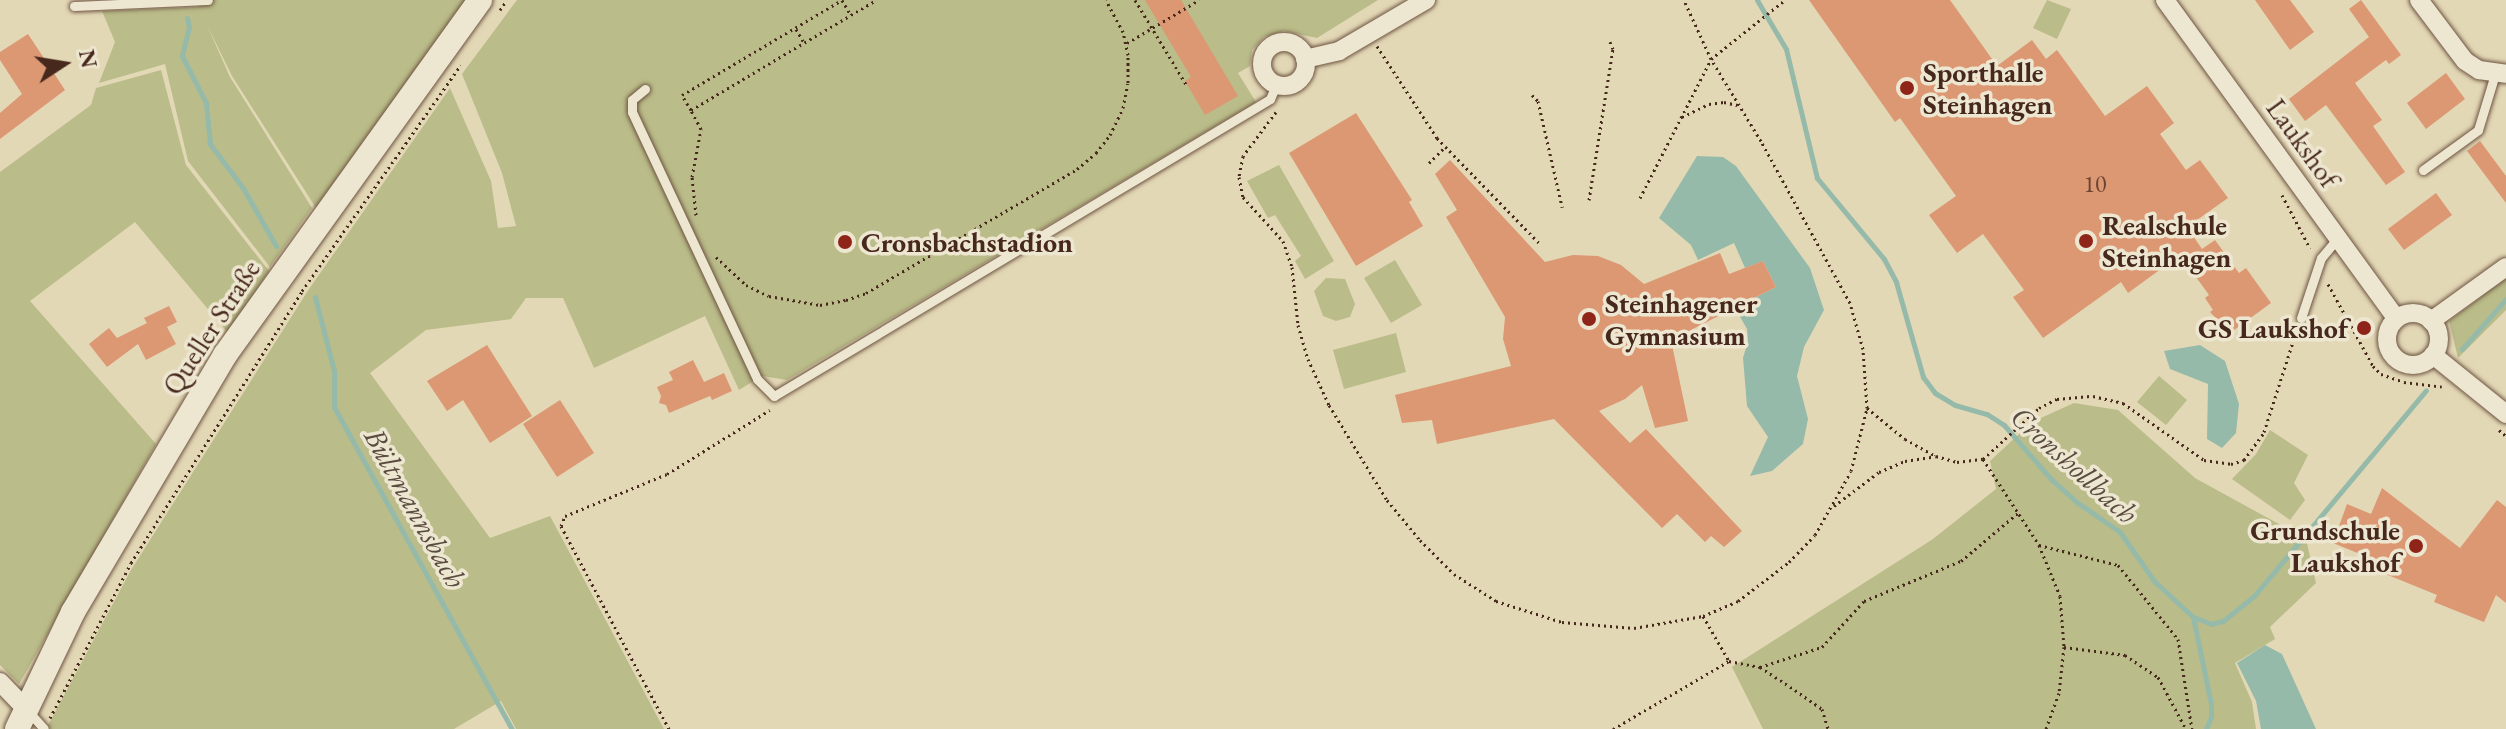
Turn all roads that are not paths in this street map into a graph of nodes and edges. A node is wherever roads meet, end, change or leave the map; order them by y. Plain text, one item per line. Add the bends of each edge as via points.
1 (208, 0) edge
2 (1426, 0) edge
3 (2165, 0) edge
4 (2419, 0) edge
5 (74, 6) dead end
6 (488, 8) edge
7 (1305, 59) junction
8 (2501, 74) edge
9 (645, 89) dead end
10 (1273, 92) junction
11 (2423, 170) dead end
12 (2337, 239) junction
13 (2506, 267) edge
14 (2301, 318) road end
15 (2396, 318) junction
16 (2431, 321) junction
17 (2433, 355) junction
18 (2501, 420) edge
19 (0, 682) edge
20 (21, 718) edge
21 (44, 729) edge

1 - 5 lane
2 - 7 street via 1339,51
3 - 12 street, Laukshof
4 - 8 street via 2465,61
6 - 20 main road, Queller Straße via 225,355 73,612
7 - 10 street via 1301,78
7 - 10 street via 1291,44 1271,47 1263,70
8 - 11 lane via 2478,130
9 - 10 lane via 632,100 632,112 757,379 774,396
12 - 14 lane via 2318,265
12 - 15 street, Laukshof
13 - 16 street
15 - 16 street via 2411,313
15 - 17 street via 2387,333 2394,357 2409,365
16 - 17 street via 2439,341
17 - 18 street
19 - 20 street
20 - 21 lane

